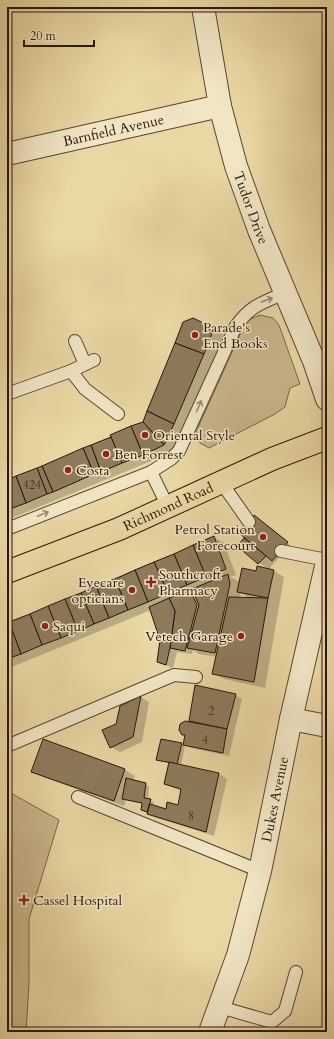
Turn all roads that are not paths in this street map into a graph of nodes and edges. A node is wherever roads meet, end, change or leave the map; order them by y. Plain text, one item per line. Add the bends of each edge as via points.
1 (202, 7) edge
2 (220, 106) junction
3 (7, 154) edge
4 (285, 294) junction
5 (75, 341) dead end
6 (72, 370) junction
7 (7, 394) edge
8 (327, 399) edge
9 (118, 414) dead end
10 (327, 438) edge
11 (151, 472) junction
12 (221, 482) junction
13 (168, 507) junction
14 (249, 522) dead end
15 (7, 529) edge
16 (281, 551) dead end
17 (327, 561) edge
18 (7, 572) edge
19 (196, 677) dead end
20 (291, 720) junction
21 (327, 726) edge
22 (7, 746) edge
23 (78, 797) dead end
24 (260, 871) junction
25 (296, 972) dead end
26 (220, 1007) junction
27 (210, 1032) edge

1 - 2 street, Tudor Drive
2 - 3 street, Barnfield Avenue
2 - 4 street, Tudor Drive via 236,166
4 - 8 street, Tudor Drive via 314,361
11 -> 4 lane via 179,451 245,313 257,304
5 - 6 lane via 89,362
6 - 7 lane
6 - 9 lane via 85,390
10 - 12 main road, Richmond Road
11 - 13 lane
15 -> 11 lane
12 - 13 main road, Richmond Road
12 - 14 lane
13 - 18 main road, Richmond Road
16 - 17 lane
17 - 20 street, Dukes Avenue
19 - 22 lane via 174,674
20 - 21 street
20 - 24 street, Dukes Avenue
23 - 24 lane
24 - 26 street, Dukes Avenue via 238,955
25 - 26 lane via 285,1011 272,1022
26 - 27 street, Dukes Avenue

